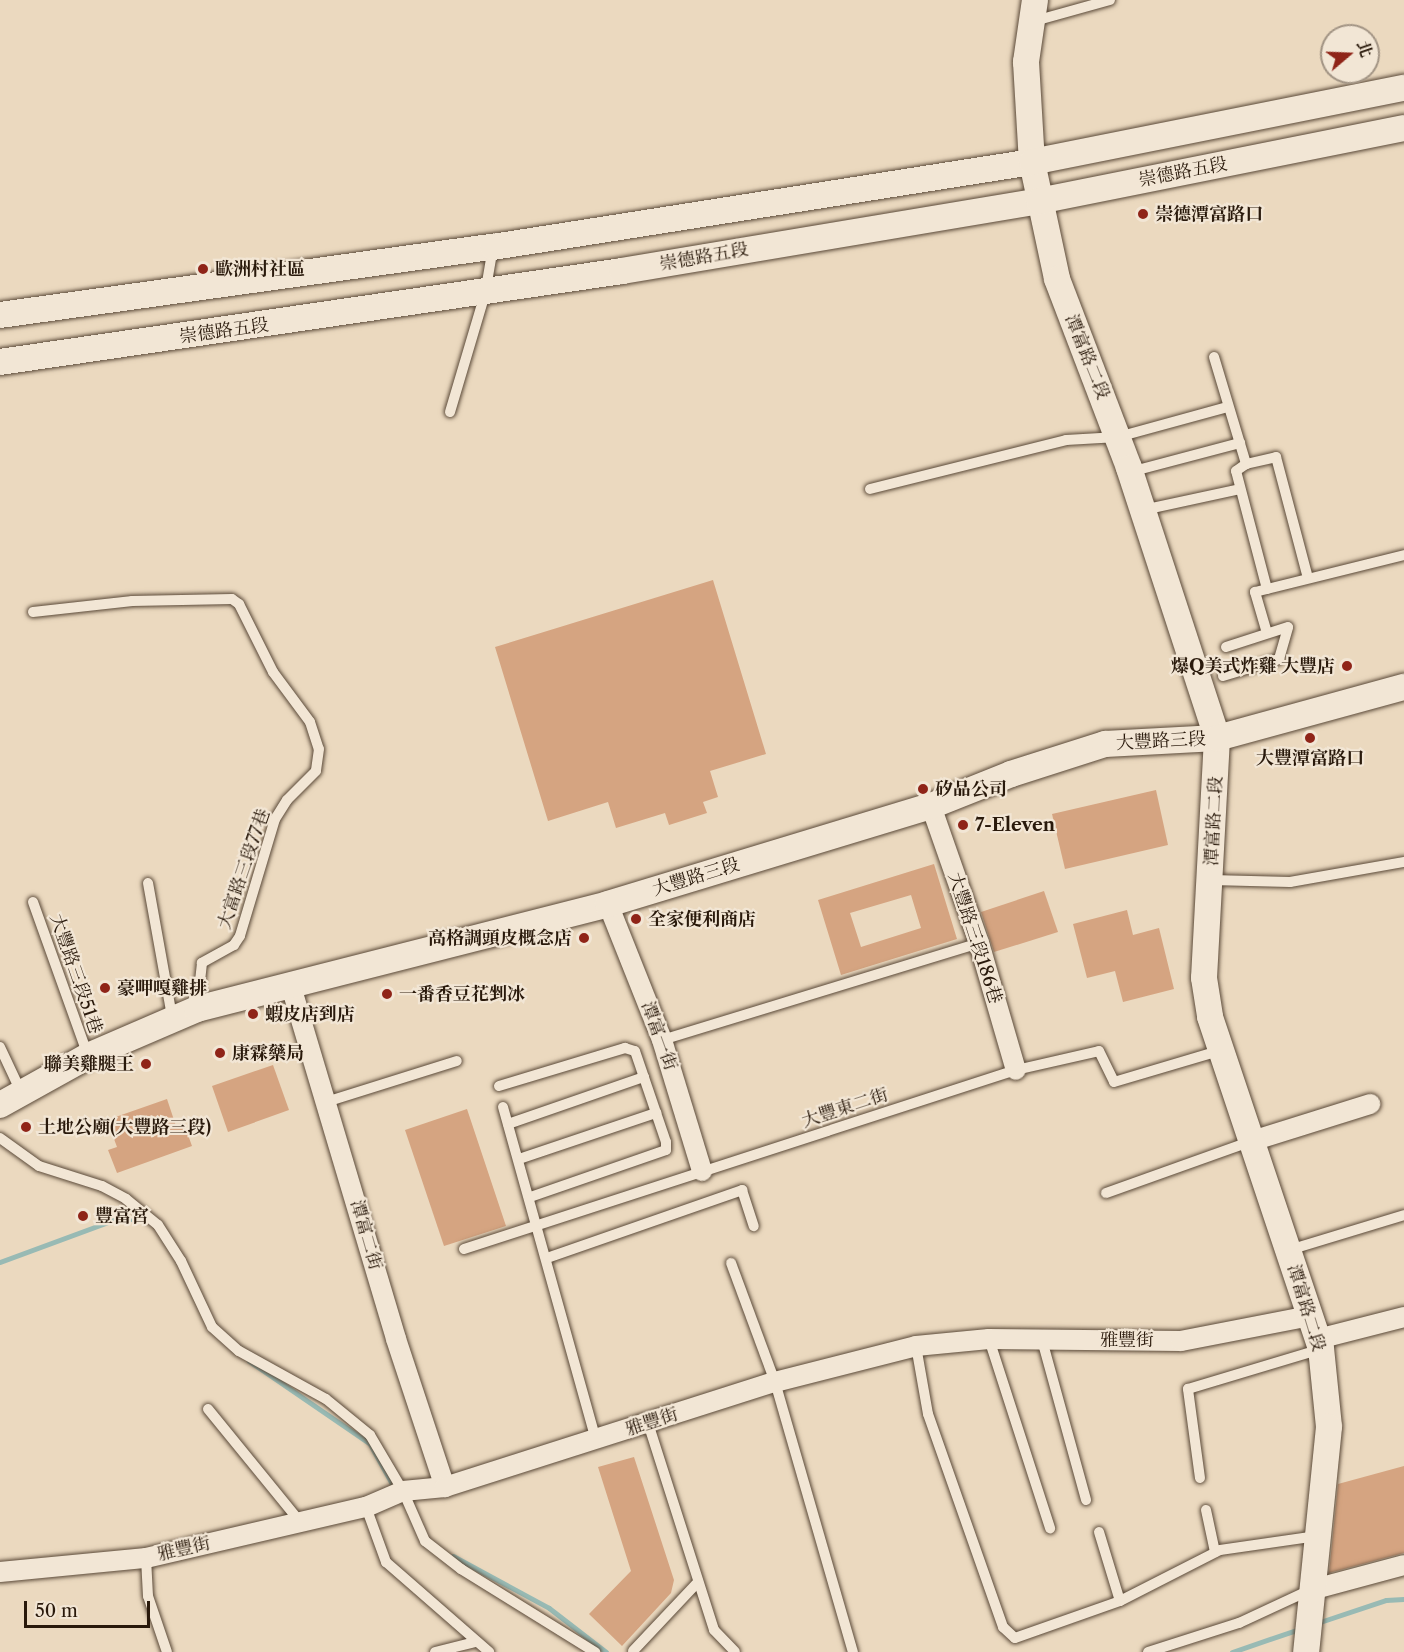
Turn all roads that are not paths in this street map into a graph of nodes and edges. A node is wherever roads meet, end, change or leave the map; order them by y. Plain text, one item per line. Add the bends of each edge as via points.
1 (1110, 0) edge
2 (1033, 11) edge
3 (1404, 88) edge
4 (1404, 128) edge
5 (1032, 162) junction
6 (1039, 201) junction
7 (493, 248) junction
8 (485, 294) junction
9 (0, 315) edge
10 (1214, 357) dead end
11 (0, 362) edge
12 (1228, 407) junction
13 (450, 412) dead end
14 (1118, 437) junction
15 (1240, 444) junction
16 (1246, 464) junction
17 (1130, 472) junction
18 (870, 489) dead end
19 (1240, 489) junction
20 (1143, 510) junction
21 (1404, 555) edge
22 (1308, 578) junction
23 (1267, 589) junction
24 (33, 612) dead end
25 (1267, 633) junction
26 (1226, 646) dead end
27 (1223, 676) dead end
28 (1404, 687) edge
29 (1217, 738) junction
30 (931, 806) junction
31 (1404, 862) edge
32 (1211, 880) junction
33 (148, 883) dead end
34 (33, 902) dead end
35 (608, 904) junction
36 (979, 943) junction
37 (290, 983) junction
38 (197, 1009) junction
39 (172, 1017) junction
40 (662, 1040) junction
41 (0, 1047) edge
42 (1222, 1050) junction
43 (88, 1056) junction
44 (457, 1061) dead end
45 (1016, 1070) junction
46 (644, 1077) junction
47 (499, 1086) dead end
48 (11, 1100) edge
49 (326, 1102) junction
50 (1370, 1104) dead end
51 (503, 1107) dead end
52 (656, 1113) junction
53 (508, 1124) junction
54 (0, 1138) edge
55 (1252, 1141) junction
56 (519, 1159) junction
57 (702, 1171) junction
58 (1106, 1193) dead end
59 (530, 1197) junction
60 (1404, 1215) edge
61 (538, 1226) junction
62 (754, 1226) dead end
63 (464, 1249) dead end
64 (1288, 1250) junction
65 (547, 1258) junction
66 (731, 1263) dead end
67 (1404, 1317) edge
68 (1316, 1334) junction
69 (988, 1339) junction
70 (1042, 1340) junction
71 (916, 1346) junction
72 (776, 1382) junction
73 (208, 1409) dead end
74 (648, 1423) junction
75 (596, 1440) junction
76 (1200, 1478) dead end
77 (445, 1487) junction
78 (403, 1491) junction
79 (1086, 1500) dead end
80 (366, 1508) junction
81 (1206, 1510) dead end
82 (300, 1522) junction
83 (1050, 1528) dead end
84 (1099, 1532) dead end
85 (1320, 1536) junction
86 (1215, 1552) junction
87 (146, 1558) junction
88 (1404, 1565) edge
89 (0, 1572) edge
90 (698, 1582) junction
91 (1311, 1590) junction
92 (1120, 1600) junction
93 (475, 1642) junction
94 (167, 1652) edge
95 (435, 1652) edge
96 (489, 1652) edge
97 (595, 1652) edge
98 (633, 1652) edge
99 (735, 1652) edge
100 (853, 1652) edge
101 (1148, 1652) edge
102 (1306, 1652) edge

1 - 2 lane
2 - 5 street, 潭富路二段 via 1026,62
3 - 5 street
4 - 6 street, 崇德路五段
5 - 6 street, 潭富路二段
5 - 7 street
6 - 8 street, 崇德路五段
6 - 14 street, 潭富路二段 via 1057,279
7 - 8 lane
7 - 9 street
8 - 11 street, 崇德路五段
8 - 13 lane
10 - 12 lane
12 - 14 lane
12 - 15 lane
14 - 17 street, 潭富路二段
14 - 18 lane via 1066,440
15 - 16 lane
15 - 17 lane
16 - 19 lane via 1236,471
16 - 22 lane via 1276,457
17 - 20 street, 潭富路二段
19 - 20 lane
19 - 23 lane
20 - 29 street, 潭富路二段
21 - 22 lane
22 - 23 lane
23 - 25 lane via 1255,592
24 - 38 lane, 大富路三段77巷 via 132,602 232,599 239,604 273,672 310,722 318,749 316,771 287,800 275,819 240,936 234,945 202,963
25 - 26 lane
25 - 27 lane via 1288,627 1279,659
28 - 29 street, 大豐路三段
29 - 30 street, 大豐路三段 via 1105,744 1011,774
29 - 32 street, 潭富路二段
30 - 35 street, 大豐路三段
30 - 36 street, 大豐路三段186巷
31 - 32 lane via 1290,882
32 - 42 street, 潭富路二段 via 1204,978 1210,1017
33 - 39 lane
34 - 43 lane, 大豐路三段51巷
35 - 37 street, 大豐路三段
35 - 40 street, 潭富一街
36 - 40 lane
36 - 45 street, 大豐路三段186巷
37 - 38 street, 大豐路三段
37 - 49 street, 潭富二街
38 - 39 street, 大豐路三段
39 - 43 street, 大豐路三段
40 - 57 street, 潭富一街
41 - 48 lane
42 - 45 lane, 大豐東二街 via 1114,1082 1099,1051
42 - 55 street, 潭富路二段
43 - 48 street, 大豐路三段
44 - 49 lane
45 - 57 lane, 大豐東二街
46 - 47 lane via 635,1051 625,1048
46 - 52 lane
46 - 53 lane
49 - 77 street, 潭富二街
50 - 55 street
51 - 53 lane
52 - 56 lane
52 - 59 lane via 666,1150
53 - 56 lane
54 - 78 lane via 39,1166 102,1185 158,1225 213,1326 239,1350 353,1417 370,1435
55 - 58 lane
55 - 64 street, 潭富路二段
56 - 59 lane
57 - 61 lane, 大豐東二街
59 - 61 lane
60 - 64 lane
61 - 63 lane, 大豐東二街
61 - 65 lane
62 - 65 lane via 742,1190
64 - 68 street, 潭富路二段
65 - 75 lane
66 - 72 lane
67 - 68 street, 雅豐街
68 - 70 street, 雅豐街 via 1181,1341
68 - 76 lane via 1188,1389
68 - 85 street, 潭富路二段 via 1329,1426
69 - 70 street, 雅豐街
69 - 71 street, 雅豐街
69 - 83 lane
70 - 79 lane
71 - 72 street, 雅豐街
71 - 92 lane via 928,1414 1003,1627 1015,1638
72 - 74 street, 雅豐街
72 - 100 lane
73 - 82 lane
74 - 75 street, 雅豐街
74 - 90 lane
75 - 77 street, 雅豐街
77 - 78 street, 雅豐街
78 - 80 street, 雅豐街
78 - 97 lane via 425,1540 461,1569
80 - 82 street, 雅豐街
80 - 93 lane via 386,1562
81 - 86 lane
82 - 87 street, 雅豐街
84 - 92 lane
85 - 86 lane via 1263,1541
85 - 91 street, 潭富路二段
86 - 92 lane
87 - 89 street, 雅豐街
87 - 94 lane via 148,1596
88 - 91 street
90 - 98 lane
90 - 99 lane via 714,1630
91 - 101 lane via 1239,1623
91 - 102 street, 潭富路二段
93 - 95 lane
93 - 96 lane

